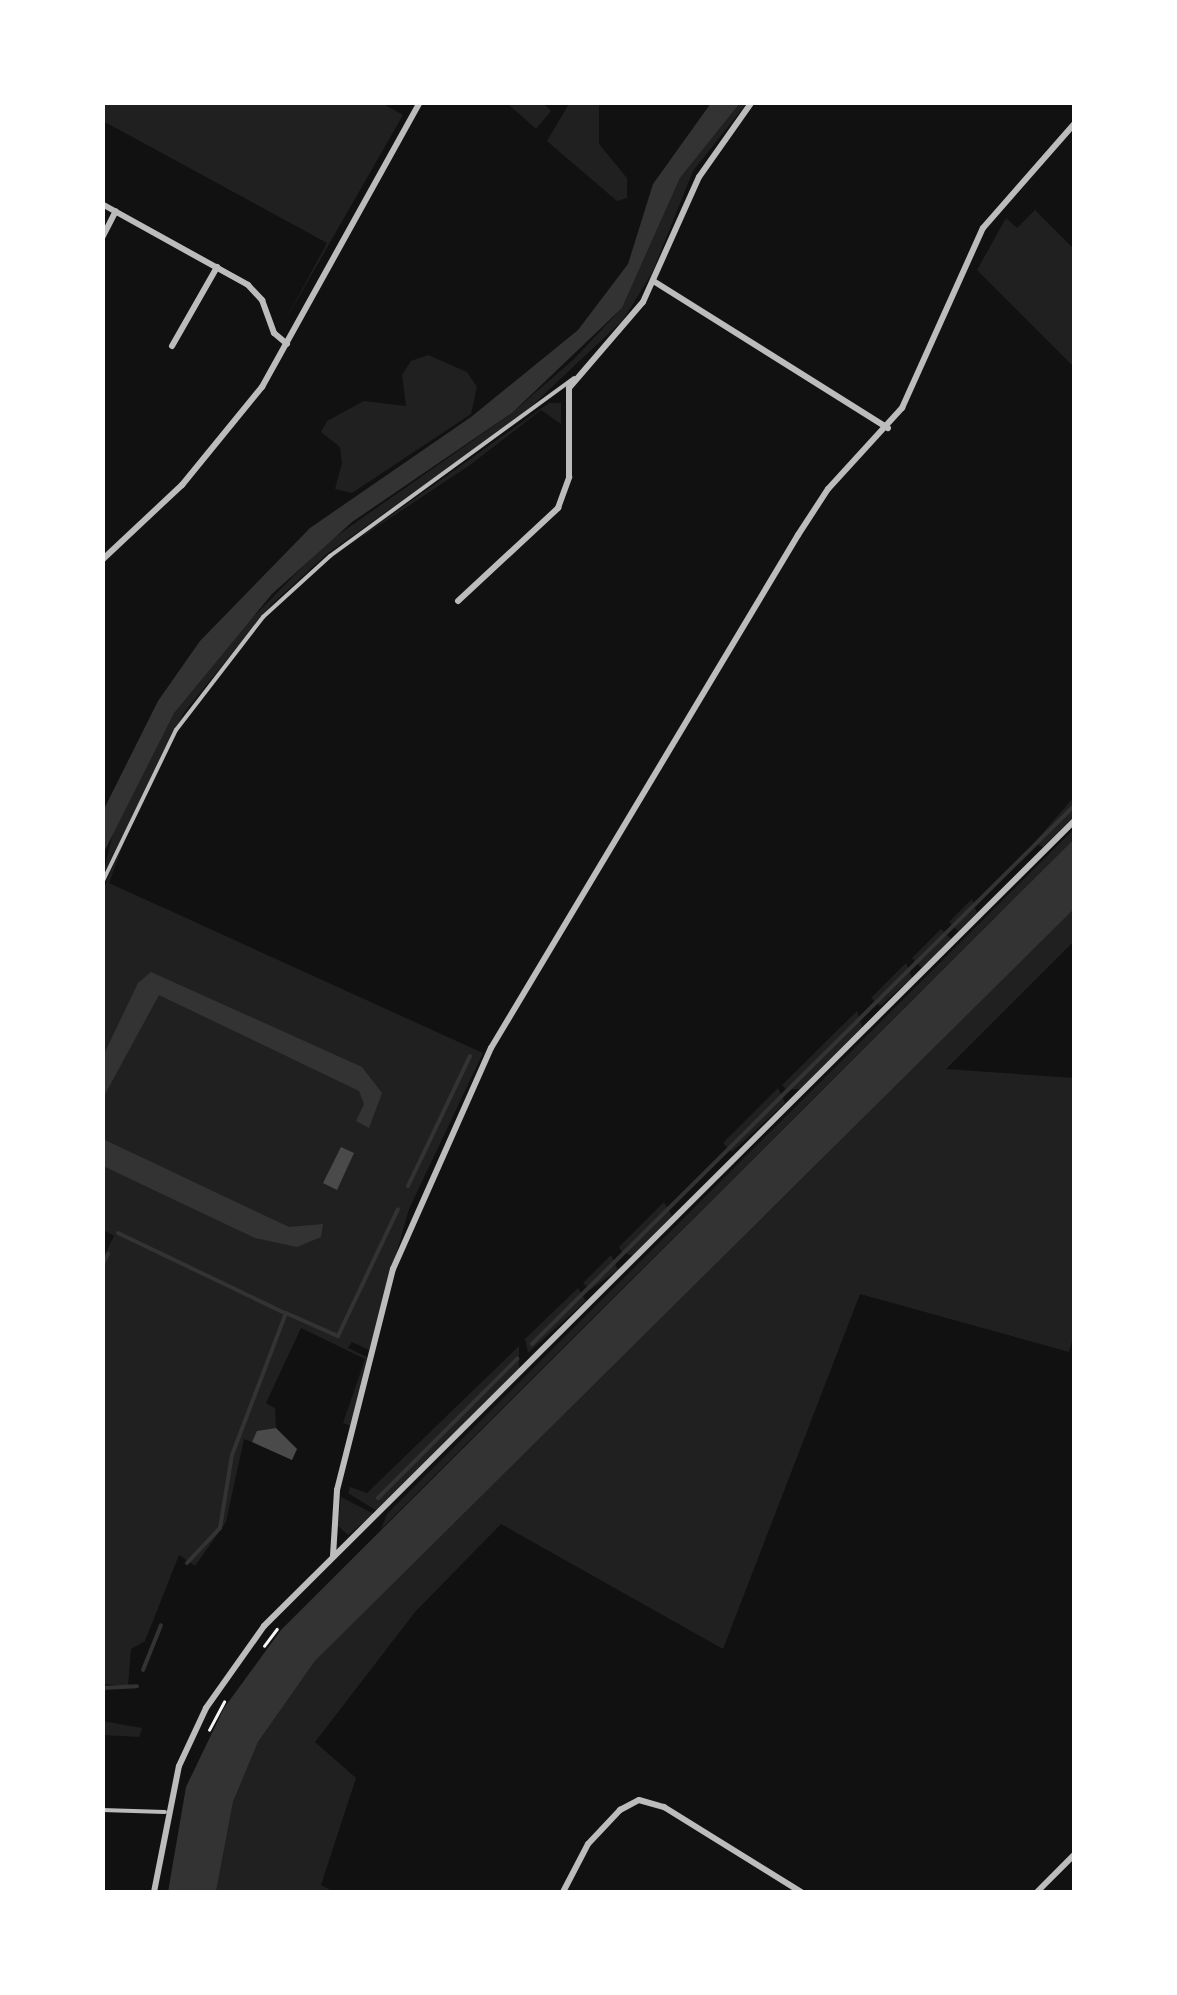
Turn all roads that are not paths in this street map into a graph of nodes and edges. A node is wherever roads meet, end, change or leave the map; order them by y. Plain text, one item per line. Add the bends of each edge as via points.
1 (420, 102) edge
2 (752, 102) edge
3 (1074, 124) edge
4 (102, 204) edge
5 (116, 211) junction
6 (102, 238) edge
7 (217, 266) junction
8 (655, 282) junction
9 (288, 344) junction
10 (172, 346) dead end
11 (574, 378) junction
12 (888, 428) junction
13 (102, 560) edge
14 (458, 601) dead end
15 (1074, 821) edge
16 (102, 882) edge
17 (333, 1556) junction
18 (102, 1810) edge
19 (165, 1812) junction
20 (1074, 1855) edge
21 (154, 1892) edge
22 (564, 1892) edge
23 (801, 1892) edge
24 (1037, 1892) edge

1 - 9 street
2 - 8 street via 698,178
3 - 12 street via 983,228
4 - 5 street
5 - 6 street
5 - 7 street
7 - 9 street via 254,290 271,329
7 - 10 street
8 - 11 street via 628,324
8 - 12 street
9 - 13 street via 228,432
11 - 14 street via 564,417 569,476 563,500
11 - 16 lane via 330,556 263,618 176,730
12 - 17 street via 828,489 798,534 487,1055 392,1275 335,1497
15 - 17 street
17 - 19 street via 272,1616 222,1682 190,1740
18 - 19 lane
19 - 21 street
20 - 24 street
22 - 23 street via 580,1854 613,1816 629,1804 652,1801

